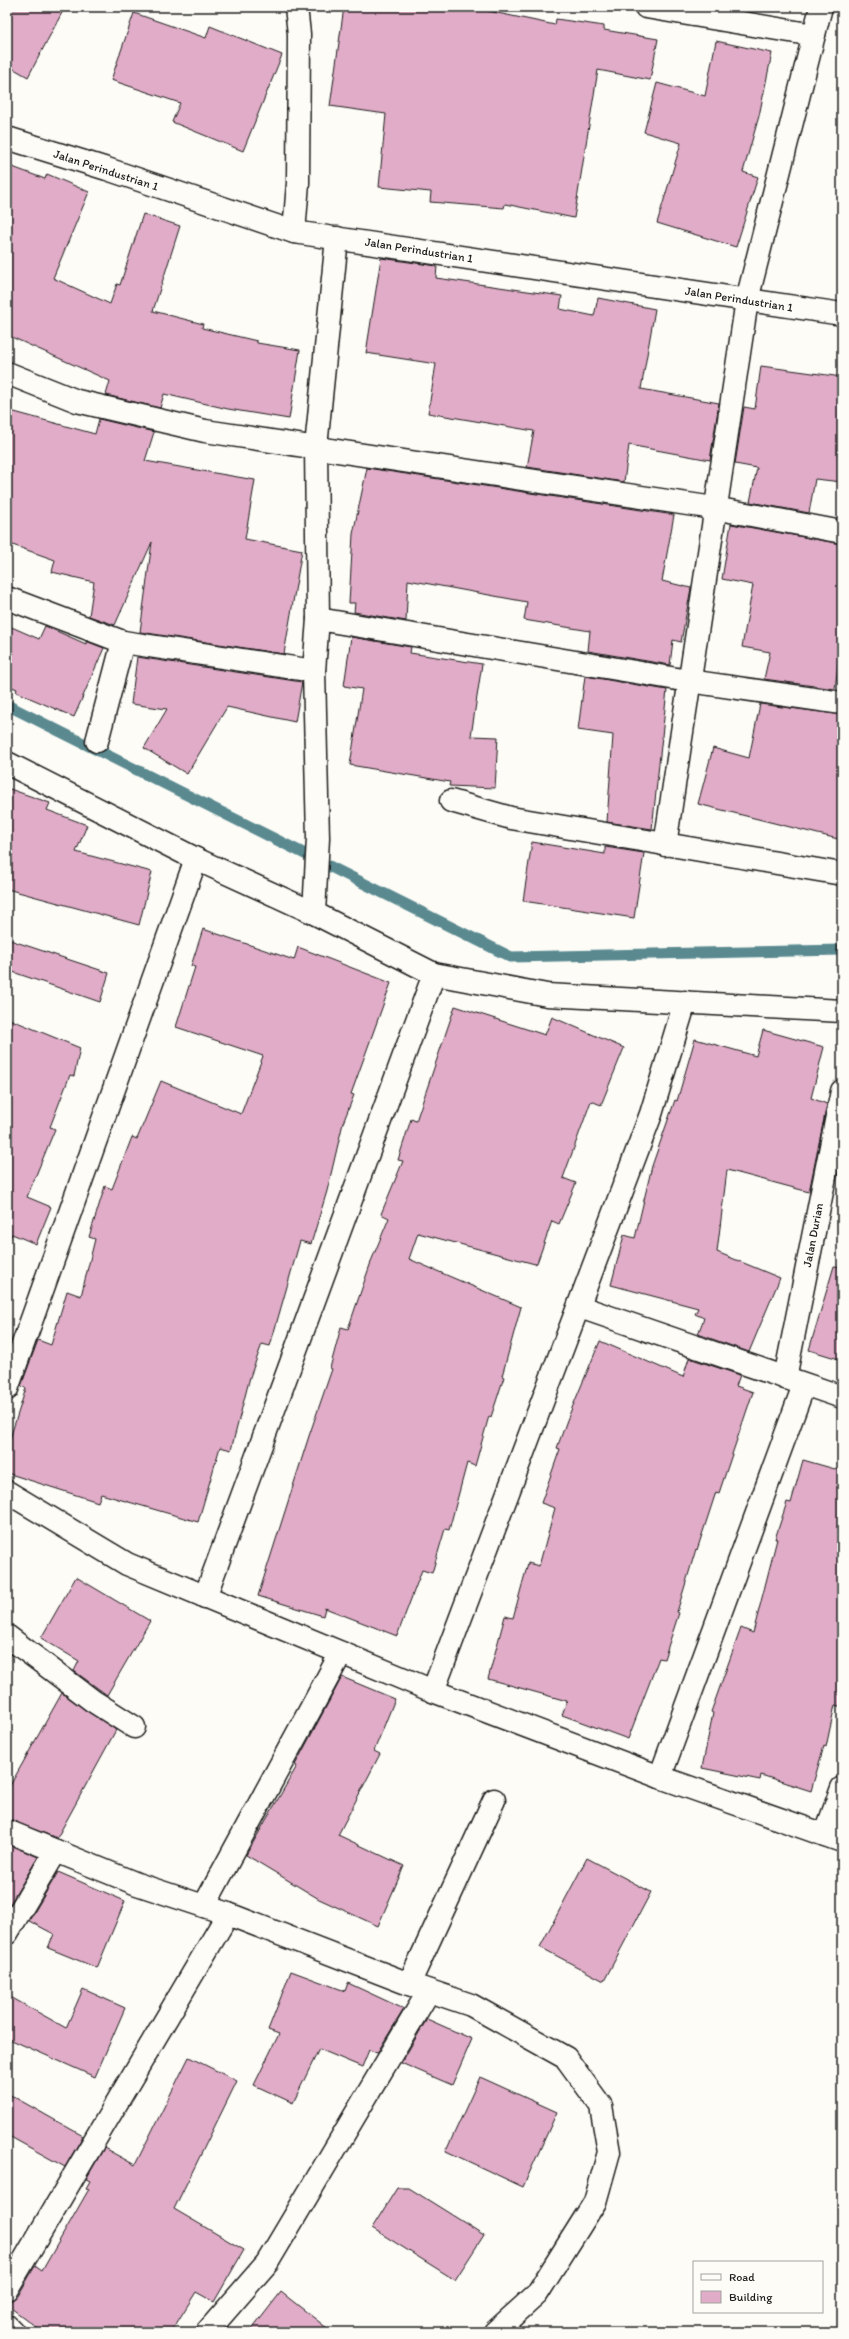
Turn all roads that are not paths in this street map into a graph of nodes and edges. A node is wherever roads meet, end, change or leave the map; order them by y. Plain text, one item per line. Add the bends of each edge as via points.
1 (296, 7) edge
2 (646, 7) edge
3 (821, 7) edge
4 (814, 35) junction
5 (7, 138) edge
6 (294, 232) junction
7 (337, 238) junction
8 (746, 300) junction
9 (842, 314) edge
10 (7, 374) edge
11 (316, 447) junction
12 (714, 508) junction
13 (842, 532) edge
14 (7, 598) edge
15 (318, 619) junction
16 (123, 642) junction
17 (314, 671) junction
18 (689, 681) junction
19 (842, 704) edge
20 (97, 741) dead end
21 (7, 763) edge
22 (451, 801) dead end
23 (665, 845) junction
24 (196, 859) junction
25 (842, 874) edge
26 (314, 913) junction
27 (434, 974) junction
28 (685, 1002) junction
29 (842, 1011) edge
30 (842, 1091) edge
31 (580, 1308) junction
32 (794, 1381) junction
33 (7, 1389) edge
34 (842, 1397) edge
35 (7, 1492) edge
36 (206, 1597) junction
37 (7, 1636) edge
38 (341, 1653) junction
39 (433, 1692) junction
40 (134, 1727) dead end
41 (660, 1777) junction
42 (842, 1788) edge
43 (494, 1800) dead end
44 (7, 1831) edge
45 (834, 1838) edge
46 (56, 1851) junction
47 (204, 1906) junction
48 (228, 1914) junction
49 (7, 1933) edge
50 (419, 1987) junction
51 (7, 2289) edge
52 (7, 2326) edge
53 (13, 2332) edge
54 (207, 2332) edge
55 (495, 2332) edge

1 - 6 street via 299,34 298,183
2 - 4 street
3 - 4 street
4 - 8 street
5 - 6 street, Jalan Perindustrian 1
6 - 7 street, Jalan Perindustrian 1
7 - 8 street, Jalan Perindustrian 1
7 - 11 street
8 - 9 street, Jalan Perindustrian 1
8 - 12 street
10 - 11 street via 77,401 205,430
11 - 12 street
11 - 15 street
12 - 13 street
12 - 18 street
14 - 16 street
15 - 17 street
15 - 18 street
16 - 17 street
16 - 20 street
17 - 26 street via 318,838
18 - 19 street
18 - 23 street
21 - 24 street
22 - 23 street via 511,818
23 - 25 street
24 - 26 street
24 - 33 street
26 - 27 street
27 - 28 street via 547,995
27 - 36 street
28 - 29 street
28 - 31 street via 651,1114
30 - 32 street, Jalan Durian
31 - 32 street
31 - 39 street
32 - 34 street
32 - 41 street, Jalan Durian
35 - 36 street via 127,1564
36 - 38 street
37 - 40 street via 93,1701
38 - 39 street
38 - 47 street
39 - 41 street
41 - 45 street
42 - 45 street
43 - 50 street
44 - 46 street
46 - 47 street via 137,1884
46 - 49 street
47 - 48 street
48 - 50 street
48 - 51 street
50 - 54 street via 267,2263
50 - 55 street via 471,2005 566,2058 601,2106 609,2152 595,2202 537,2294
52 - 53 street

